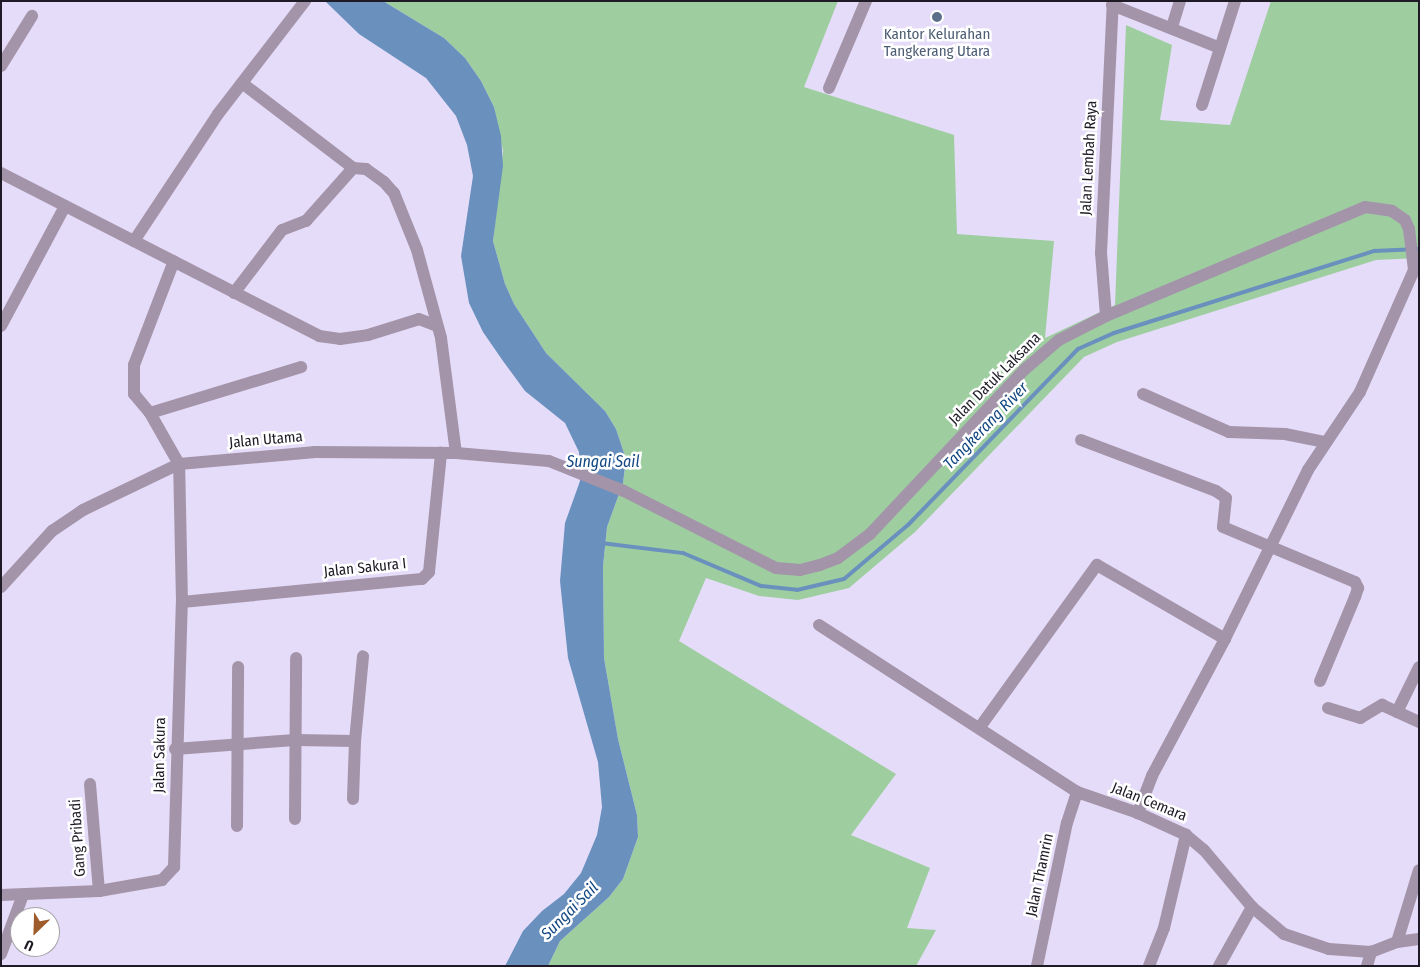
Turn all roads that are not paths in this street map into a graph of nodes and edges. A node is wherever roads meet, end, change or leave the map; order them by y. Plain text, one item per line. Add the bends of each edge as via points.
1 (305, 1) edge
2 (866, 1) edge
3 (1180, 1) edge
4 (1235, 1) edge
5 (1113, 3) edge
6 (32, 16) dead end
7 (1172, 28) junction
8 (1220, 48) junction
9 (1, 66) edge
10 (242, 83) junction
11 (829, 88) dead end
12 (1202, 106) dead end
13 (353, 168) junction
14 (1, 173) edge
15 (65, 206) junction
16 (1413, 234) edge
17 (134, 241) junction
18 (174, 261) junction
19 (1416, 270) edge
20 (234, 293) junction
21 (1106, 316) junction
22 (1, 326) edge
23 (437, 326) junction
24 (301, 367) dead end
25 (1143, 394) dead end
26 (150, 413) junction
27 (1081, 440) dead end
28 (1325, 442) junction
29 (441, 453) junction
30 (456, 453) junction
31 (180, 464) junction
32 (574, 469) joint
33 (1268, 547) junction
34 (1, 587) edge
35 (182, 602) junction
36 (819, 625) dead end
37 (1225, 639) junction
38 (363, 656) dead end
39 (296, 658) dead end
40 (238, 667) dead end
41 (1419, 668) edge
42 (1320, 681) dead end
43 (1328, 708) dead end
44 (1397, 712) junction
45 (1419, 722) edge
46 (980, 727) junction
47 (295, 740) junction
48 (355, 741) junction
49 (238, 745) junction
50 (175, 749) junction
51 (90, 784) dead end
52 (1078, 792) junction
53 (353, 799) dead end
54 (1138, 813) junction
55 (295, 819) dead end
56 (237, 826) dead end
57 (1186, 835) junction
58 (1419, 870) edge
59 (99, 891) junction
60 (1, 895) edge
61 (23, 895) junction
62 (1252, 907) junction
63 (1419, 938) edge
64 (1396, 942) junction
65 (1371, 952) junction
66 (1, 954) edge
67 (1037, 966) edge
68 (1149, 966) edge
69 (1219, 966) edge
70 (1367, 966) edge

1 - 10 street
2 - 11 street
3 - 7 street
4 - 8 street
5 - 7 street
5 - 21 street, Jalan Lembah Raya via 1101,253
6 - 9 street
7 - 8 street
8 - 12 street
10 - 13 street
10 - 17 street
13 - 20 street via 306,221 282,230
13 - 23 street via 366,169 394,193 417,250
14 - 15 street
15 - 17 street
15 - 22 street
16 - 19 street
16 - 21 street, Jalan Datuk Laksana via 1405,220 1392,211 1365,207
17 - 18 street
18 - 20 street
18 - 26 street via 134,365 134,394
19 - 28 street via 1360,392
20 - 23 street via 319,336 340,339 368,335 419,319
21 - 32 street, Jalan Datuk Laksana via 1059,340 1010,384 870,534 838,558 820,565 800,570 776,568
23 - 30 street via 450,385
24 - 26 street
25 - 28 street via 1229,432 1285,434
26 - 31 street
27 - 33 street via 1216,491 1226,498 1223,527
28 - 33 street
29 - 30 street, Jalan Utama
29 - 31 street, Jalan Utama via 315,452
29 - 35 street, Jalan Sakura I via 429,572 422,579
30 - 32 street, Jalan Utama via 548,461
31 - 34 street, Jalan Utama via 83,510 52,531
31 - 35 street, Jalan Sakura
33 - 37 street
33 - 42 street via 1355,582 1358,588
35 - 50 street, Jalan Sakura
36 - 46 street, Jalan Cemara
37 - 46 street via 1097,565
37 - 54 street via 1152,776
38 - 48 street
39 - 47 street
40 - 49 street
41 - 44 street
43 - 44 street via 1360,718 1382,706
44 - 45 street
46 - 52 street, Jalan Cemara
47 - 48 street
47 - 49 street
47 - 55 street
48 - 53 street
49 - 50 street
49 - 56 street
50 - 59 street, Jalan Sakura via 174,867 162,880
51 - 59 street, Gang Pribadi
52 - 54 street, Jalan Cemara
52 - 67 street, Jalan Thamrin via 1067,823
54 - 57 street, Jalan Cemara
57 - 62 street, Jalan Cemara via 1204,850
57 - 68 street via 1164,928
58 - 64 street
59 - 61 street, Jalan Sakura
60 - 61 street, Jalan Sakura
61 - 66 street
62 - 65 street, Jalan Cemara via 1284,934 1329,949
62 - 69 street
63 - 64 street, Jalan Cemara
64 - 65 street, Jalan Cemara
65 - 70 street

